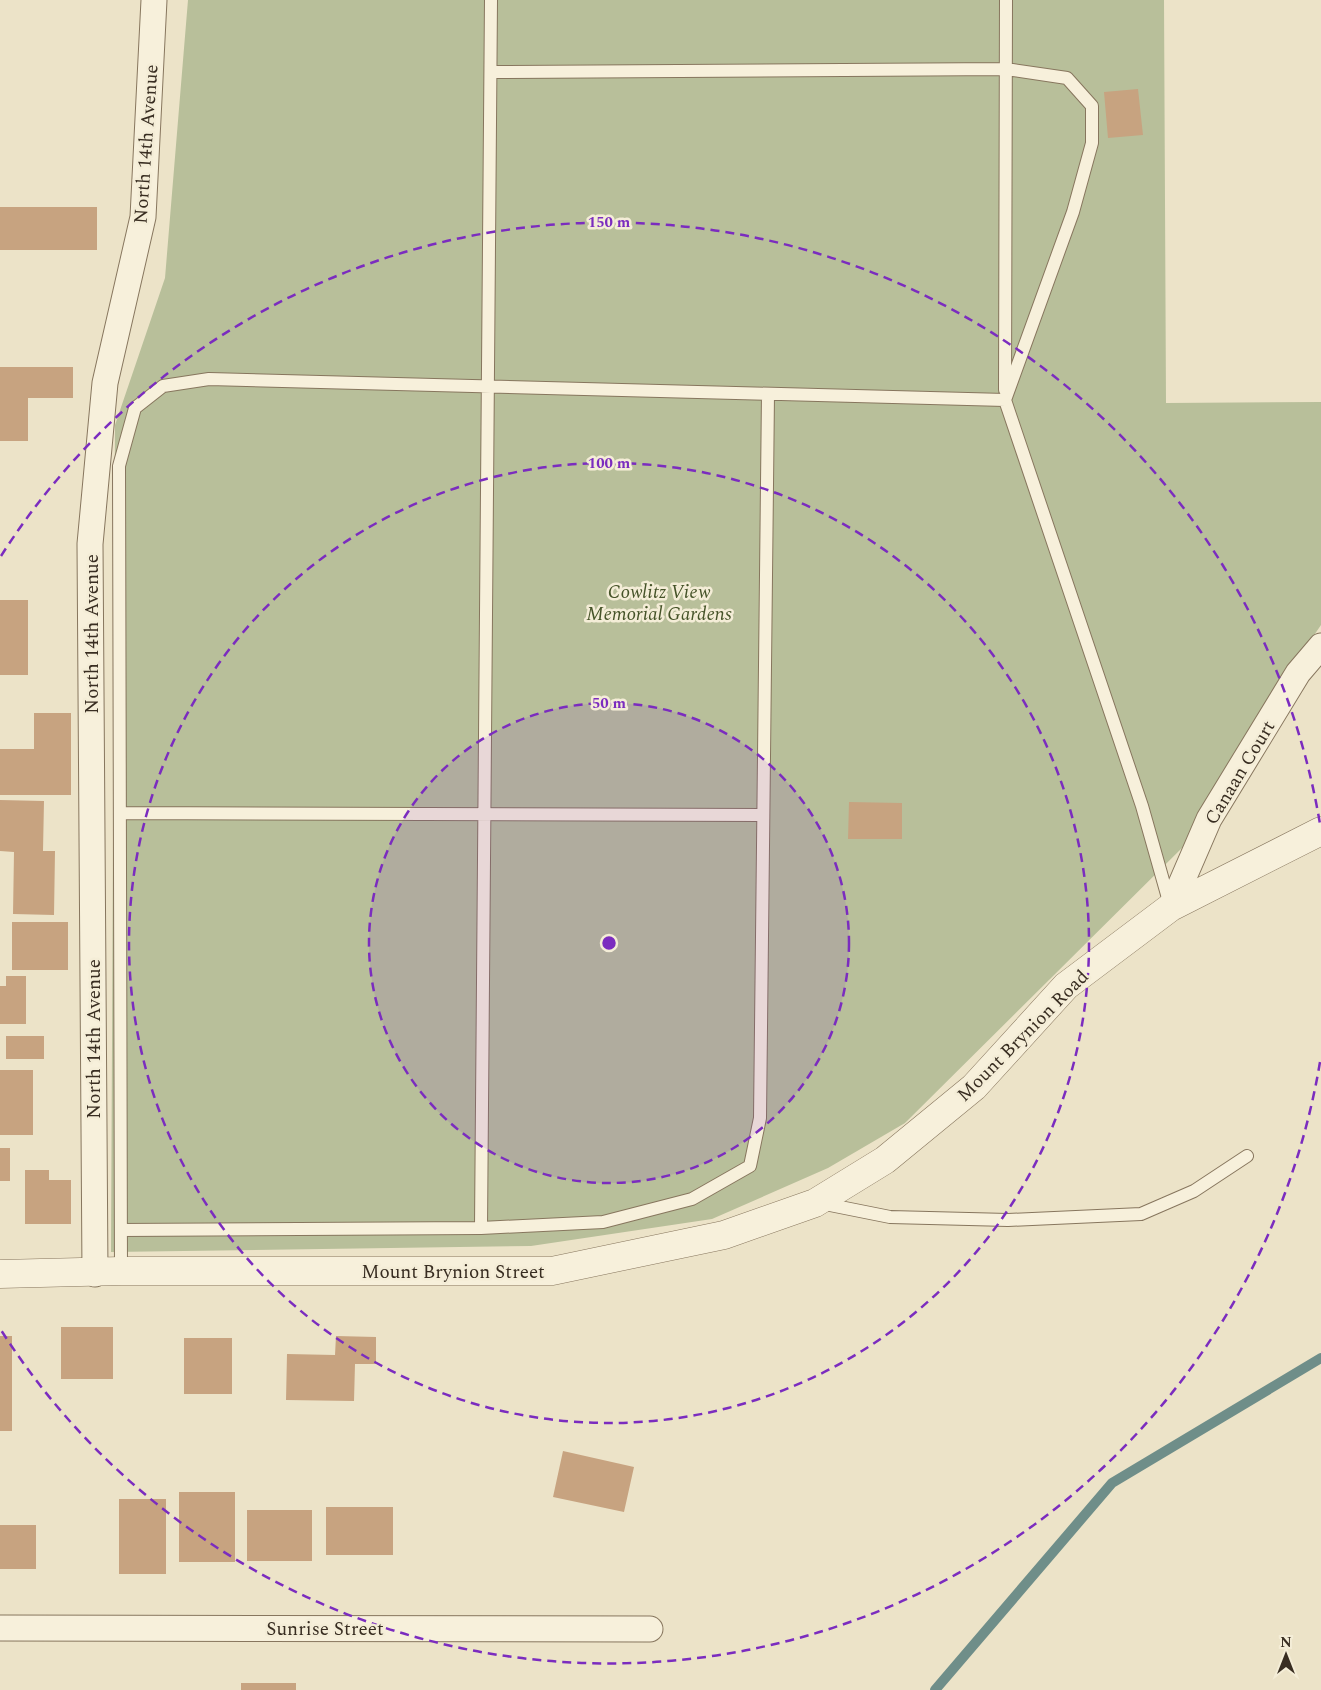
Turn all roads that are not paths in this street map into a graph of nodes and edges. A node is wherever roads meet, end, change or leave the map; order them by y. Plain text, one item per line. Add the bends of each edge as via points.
1 (154, 0) edge
2 (491, 0) edge
3 (1006, 0) edge
4 (1006, 69) junction
5 (491, 72) junction
6 (487, 387) junction
7 (768, 394) junction
8 (1005, 400) junction
9 (1321, 646) edge
10 (120, 813) junction
11 (485, 814) junction
12 (764, 815) junction
13 (1321, 831) edge
14 (1171, 907) junction
15 (1247, 1156) dead end
16 (885, 1160) joint
17 (815, 1202) junction
18 (481, 1228) junction
19 (121, 1230) junction
20 (108, 1272) junction
21 (0, 1274) edge
22 (0, 1628) edge
23 (650, 1629) dead end

1 - 20 street, North 14th Avenue via 143,217 106,383 90,544
2 - 5 lane
3 - 4 lane
4 - 5 lane
4 - 8 lane
4 - 8 lane via 1067,78 1092,106 1092,143 1073,212
5 - 6 lane
6 - 7 lane
6 - 10 lane via 209,379 163,386 135,408 119,466
6 - 11 lane
7 - 8 lane
7 - 12 lane
8 - 14 lane via 1142,806
9 - 14 street, Canaan Court via 1298,673 1209,819
10 - 11 lane
10 - 19 lane
11 - 12 lane
11 - 18 lane
12 - 18 lane via 760,1118 750,1166 692,1199 603,1222
13 - 14 street, Mount Brynion Road
14 - 16 street, Mount Brynion Road via 1066,986 974,1087
15 - 17 lane via 1194,1191 1141,1214 1008,1220 890,1217
16 - 17 street, Mount Brynion Street
17 - 20 street, Mount Brynion Street via 724,1235 552,1271
18 - 19 lane
19 - 20 lane
20 - 21 street, Mount Brynion Street
22 - 23 street, Sunrise Street

